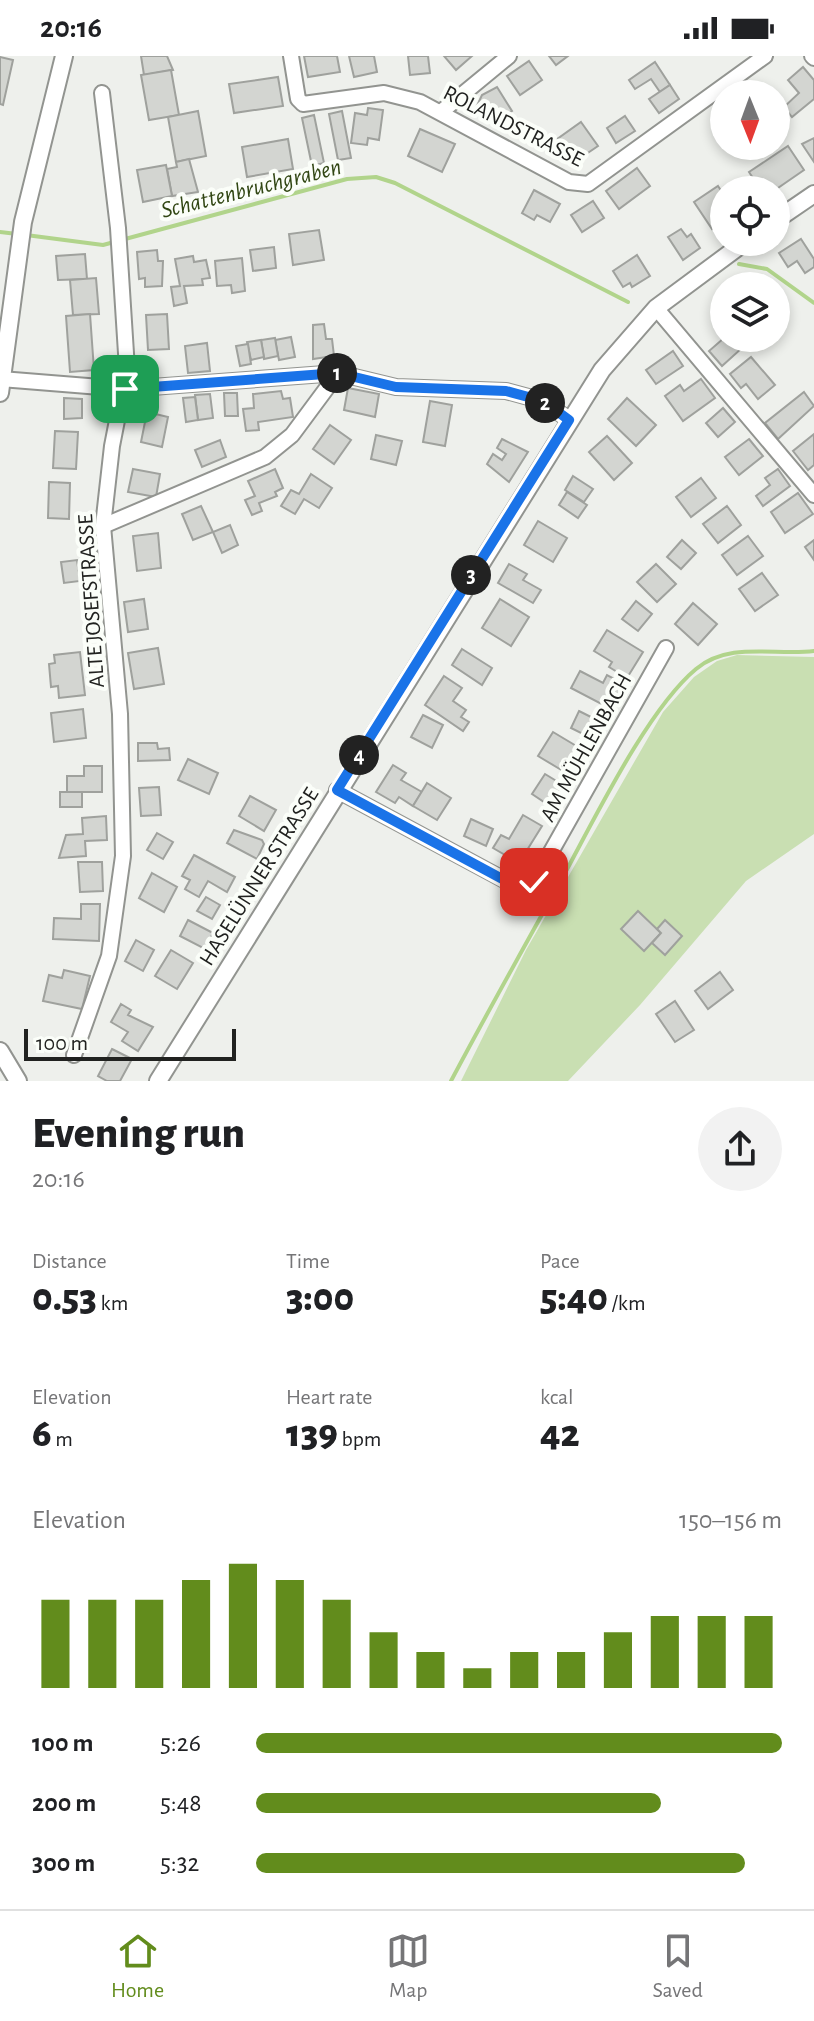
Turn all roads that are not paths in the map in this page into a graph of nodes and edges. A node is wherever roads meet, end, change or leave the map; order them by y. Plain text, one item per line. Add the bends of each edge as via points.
1 (64, 56) edge
2 (291, 56) edge
3 (509, 56) edge
4 (765, 56) edge
5 (102, 93) dead end
6 (441, 112) junction
7 (814, 194) edge
8 (790, 210) edge
9 (726, 256) edge
10 (656, 308) junction
11 (338, 373) junction
12 (1, 379) edge
13 (125, 389) junction
14 (0, 393) edge
15 (569, 420) junction
16 (814, 495) edge
17 (103, 526) junction
18 (666, 648) dead end
19 (337, 790) junction
20 (74, 1055) dead end
21 (2, 1061) edge
22 (18, 1081) edge
23 (158, 1081) edge

1 - 12 street via 23,222
2 - 6 street, ROLANDSTRASSE via 303,104 384,93
3 - 6 street
4 - 6 street, ROLANDSTRASSE via 588,184 569,182
5 - 13 street, ALTE JOSEFSTRASSE via 120,252
7 - 8 street
9 - 10 street, HASELÜNNER STRASSE
10 - 15 street, HASELÜNNER STRASSE via 602,370
10 - 16 street
11 - 13 street
11 - 15 street via 396,387 506,391 543,401
11 - 17 street via 292,435 265,457
12 - 13 street
12 - 14 street
13 - 17 street, ALTE JOSEFSTRASSE
15 - 19 street, HASELÜNNER STRASSE
17 - 20 street, ALTE JOSEFSTRASSE via 120,714 123,856 109,956
18 - 19 street, AM MÜHLENBACH via 527,888
19 - 23 street, HASELÜNNER STRASSE
21 - 22 street

